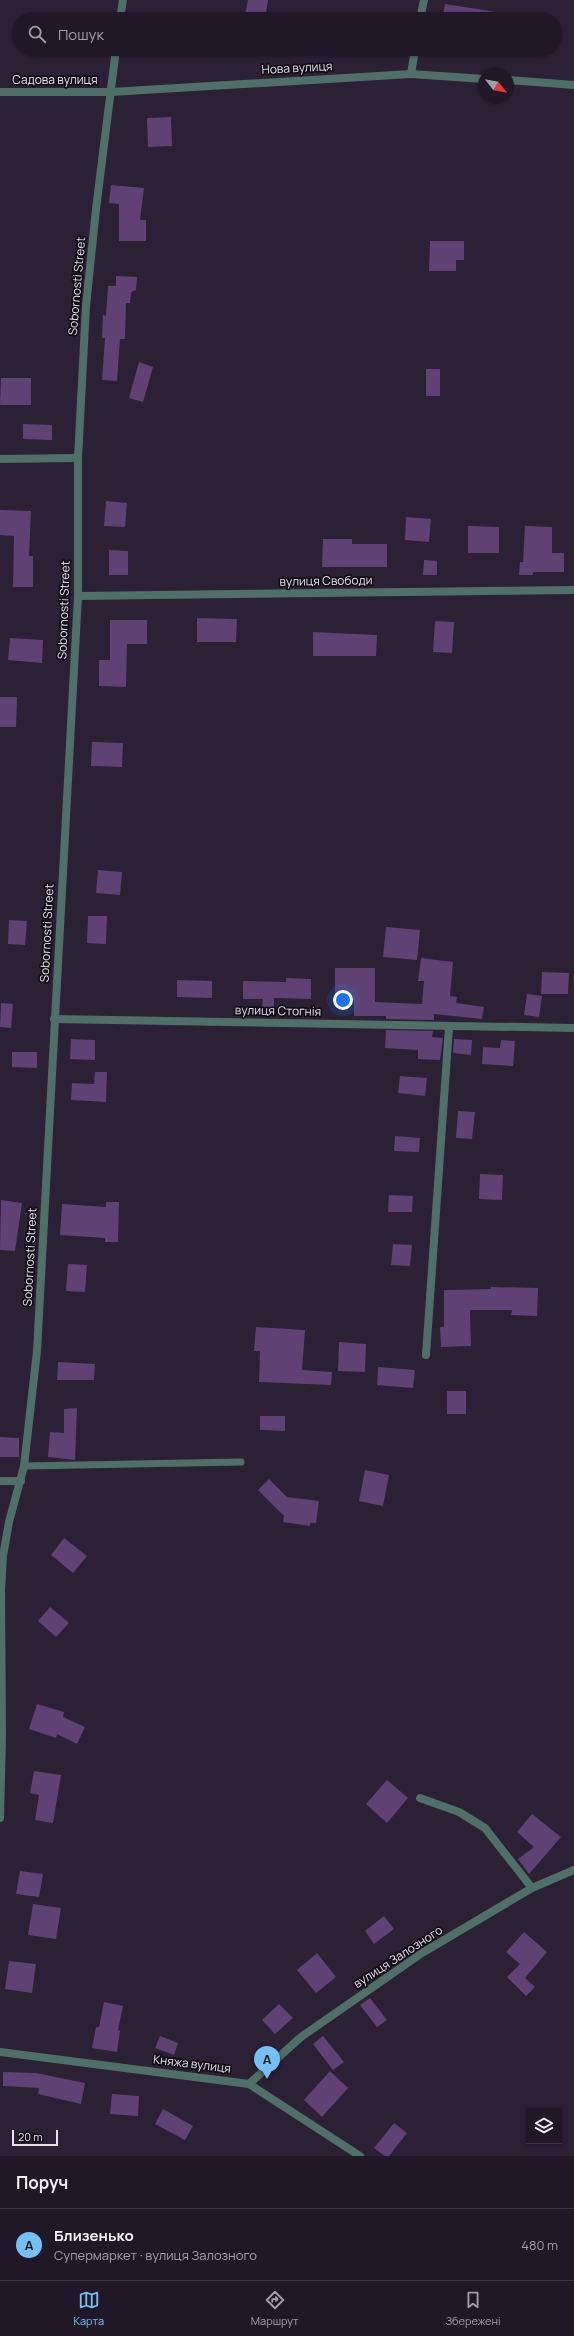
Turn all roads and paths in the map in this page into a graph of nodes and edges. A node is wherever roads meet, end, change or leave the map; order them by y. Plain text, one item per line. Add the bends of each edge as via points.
1 (123, 0) edge
2 (424, 0) edge
3 (121, 12) edge
4 (421, 12) edge
5 (115, 56) edge
6 (414, 56) edge
7 (411, 74) junction
8 (478, 79) edge
9 (514, 80) edge
10 (574, 85) edge
11 (0, 92) edge
12 (111, 92) junction
13 (78, 458) junction
14 (0, 459) edge
15 (574, 590) edge
16 (78, 596) junction
17 (54, 1019) junction
18 (449, 1027) junction
19 (574, 1028) edge
20 (426, 1355) dead end
21 (241, 1462) dead end
22 (24, 1466) junction
23 (0, 1481) edge
24 (21, 1481) junction
25 (420, 1798) dead end
26 (0, 1818) edge
27 (574, 1870) edge
28 (532, 1888) junction
29 (0, 2052) edge
30 (249, 2084) junction
31 (360, 2156) edge

1 - 3 street
2 - 4 street
5 - 12 street, Sobornosti Street
6 - 7 street
7 - 8 street, Нова вулиця
7 - 12 street, Нова вулиця
9 - 10 street
11 - 12 street, Садова вулиця
12 - 13 street, Sobornosti Street via 86,306
13 - 14 street
13 - 16 street, Sobornosti Street
15 - 16 street, вулиця Свободи
16 - 17 street, Sobornosti Street
17 - 18 street, вулиця Стогнія
17 - 22 street, Sobornosti Street via 36,1351
18 - 19 street, вулиця Стогнія
18 - 20 street
21 - 22 lane
22 - 24 street, Sobornosti Street
23 - 24 street
24 - 26 street, Sobornosti Street via 9,1522 1,1590
25 - 28 street via 459,1812 485,1828
27 - 28 street, вулиця Залозного
28 - 30 street, вулиця Залозного via 422,1953 302,2037
29 - 30 street, Княжа вулиця
30 - 31 street, Княжа вулиця

